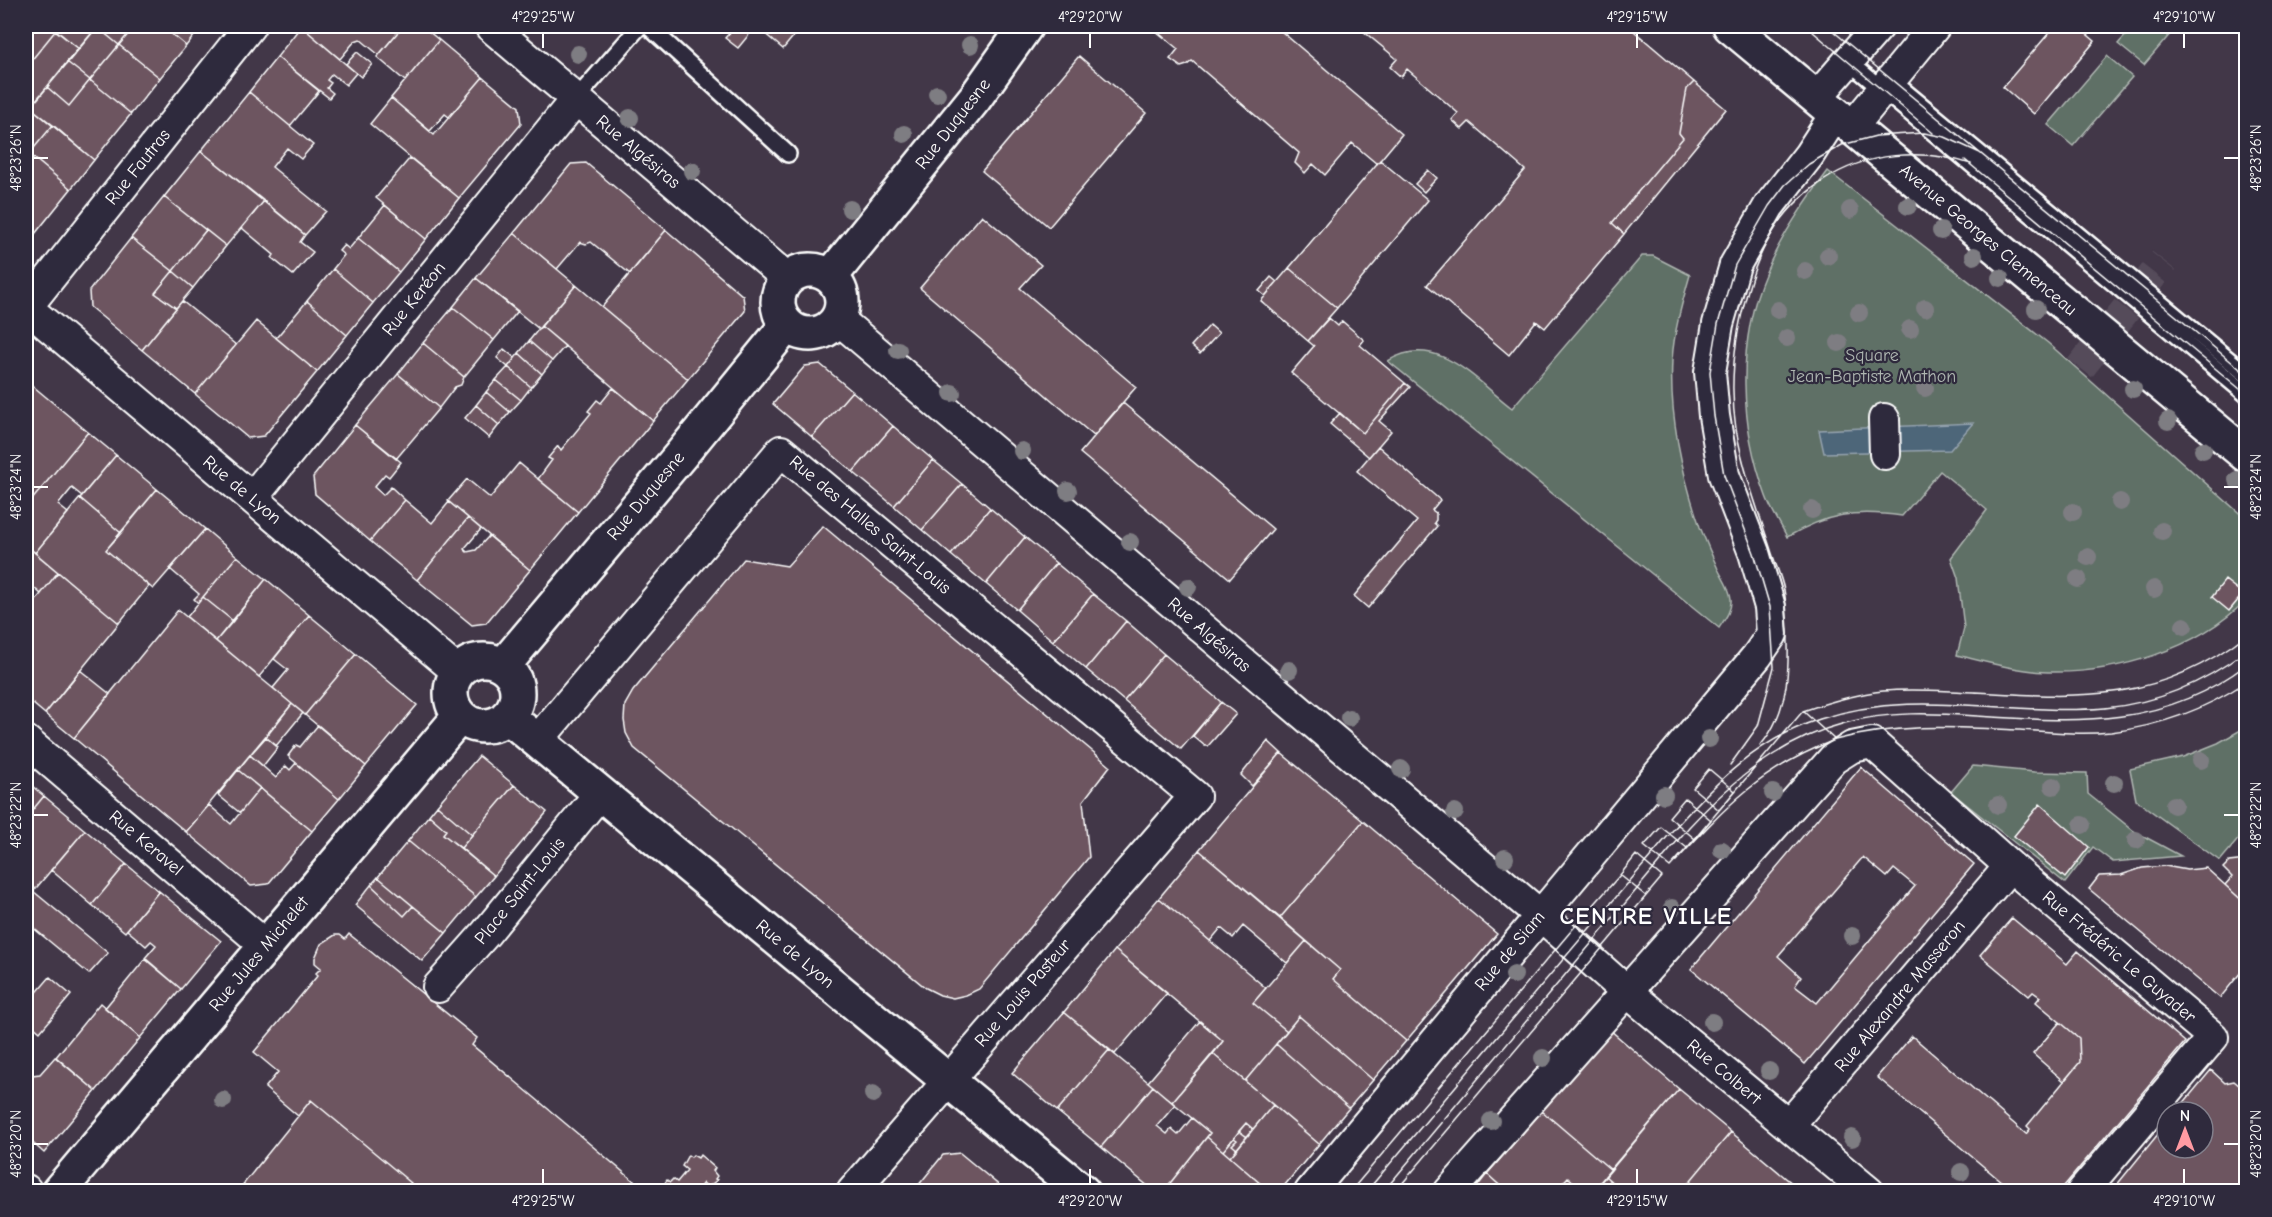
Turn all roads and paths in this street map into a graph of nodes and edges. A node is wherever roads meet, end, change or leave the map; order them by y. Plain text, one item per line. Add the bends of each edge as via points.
1 (250, 26) edge
2 (490, 26) edge
3 (640, 26) edge
4 (648, 26) edge
5 (1026, 26) edge
6 (1730, 26) edge
7 (1879, 26) edge
8 (1935, 26) edge
9 (1848, 61) junction
10 (1886, 85) junction
11 (576, 99) junction
12 (1835, 112) junction
13 (788, 154) dead end
14 (831, 276) junction
15 (787, 278) junction
16 (26, 307) edge
17 (838, 319) junction
18 (787, 325) junction
19 (2247, 374) edge
20 (2247, 394) edge
21 (1884, 419) dead end
22 (1885, 454) dead end
23 (2247, 455) edge
24 (252, 498) junction
25 (503, 666) junction
26 (458, 672) junction
27 (460, 716) junction
28 (507, 716) junction
29 (26, 741) edge
30 (537, 741) junction
31 (600, 793) junction
32 (1195, 796) joint
33 (2010, 866) junction
34 (1540, 916) junction
35 (266, 945) junction
36 (1580, 950) joint
37 (438, 987) dead end
38 (1626, 991) junction
39 (948, 1080) junction
40 (1789, 1125) junction
41 (1851, 1186) edge
42 (58, 1191) edge
43 (852, 1191) edge
44 (1083, 1191) edge
45 (1310, 1191) edge
46 (1449, 1191) edge
47 (2082, 1191) edge

1 - 16 street, Rue Fautras
2 - 11 street, Rue Algésiras
3 - 11 lane
4 - 13 lane
5 - 14 main road, Rue Duquesne via 975,98
6 - 12 main road, Avenue Georges Clemenceau
7 - 9 street
8 - 10 street
9 - 10 lane
9 - 12 street
10 - 12 street
10 - 19 lane
10 - 20 lane
11 - 15 street, Rue Algésiras
11 - 24 street, Rue Keréon
12 - 23 main road, Avenue Georges Clemenceau
12 - 34 street, Rue de Siam via 1809,155 1769,206 1736,265 1718,324 1710,372 1724,475 1754,553 1770,607 1772,634
14 - 15 main road via 810,269
14 - 17 main road via 840,287 843,301
15 - 18 main road via 777,301
16 - 24 street, Rue de Lyon
17 - 18 main road via 822,333 810,334
17 - 34 street, Rue Algésiras
18 - 25 main road, Rue Duquesne
21 - 22 street
24 - 26 street, Rue de Lyon
25 - 26 main road via 479,660
25 - 28 main road via 516,684 517,696
26 - 27 main road via 450,694
27 - 28 main road via 483,726
27 - 35 main road, Rue Jules Michelet
28 - 30 main road, Rue de Lyon
29 - 35 street, Rue Keravel
30 - 31 main road, Rue de Lyon
30 - 32 street, Rue des Halles Saint-Louis via 780,451
31 - 37 street, Place Saint-Louis
31 - 39 main road, Rue de Lyon
32 - 39 street, Rue Louis Pasteur
33 - 38 street, Rue Frédéric Le Guyader via 1872,743 1852,747 1833,759
33 - 40 street, Rue Alexandre Masseron
33 - 47 street, Rue Frédéric Le Guyader via 2213,1037
34 - 36 street, Rue Algésiras
34 - 45 street, Rue de Siam
35 - 42 main road, Rue Jules Michelet
36 - 38 street, Rue Colbert
38 - 40 street, Rue Colbert
38 - 46 street
39 - 43 street, Rue Louis Pasteur
39 - 44 main road, Rue de Lyon
40 - 41 street, Rue Colbert

